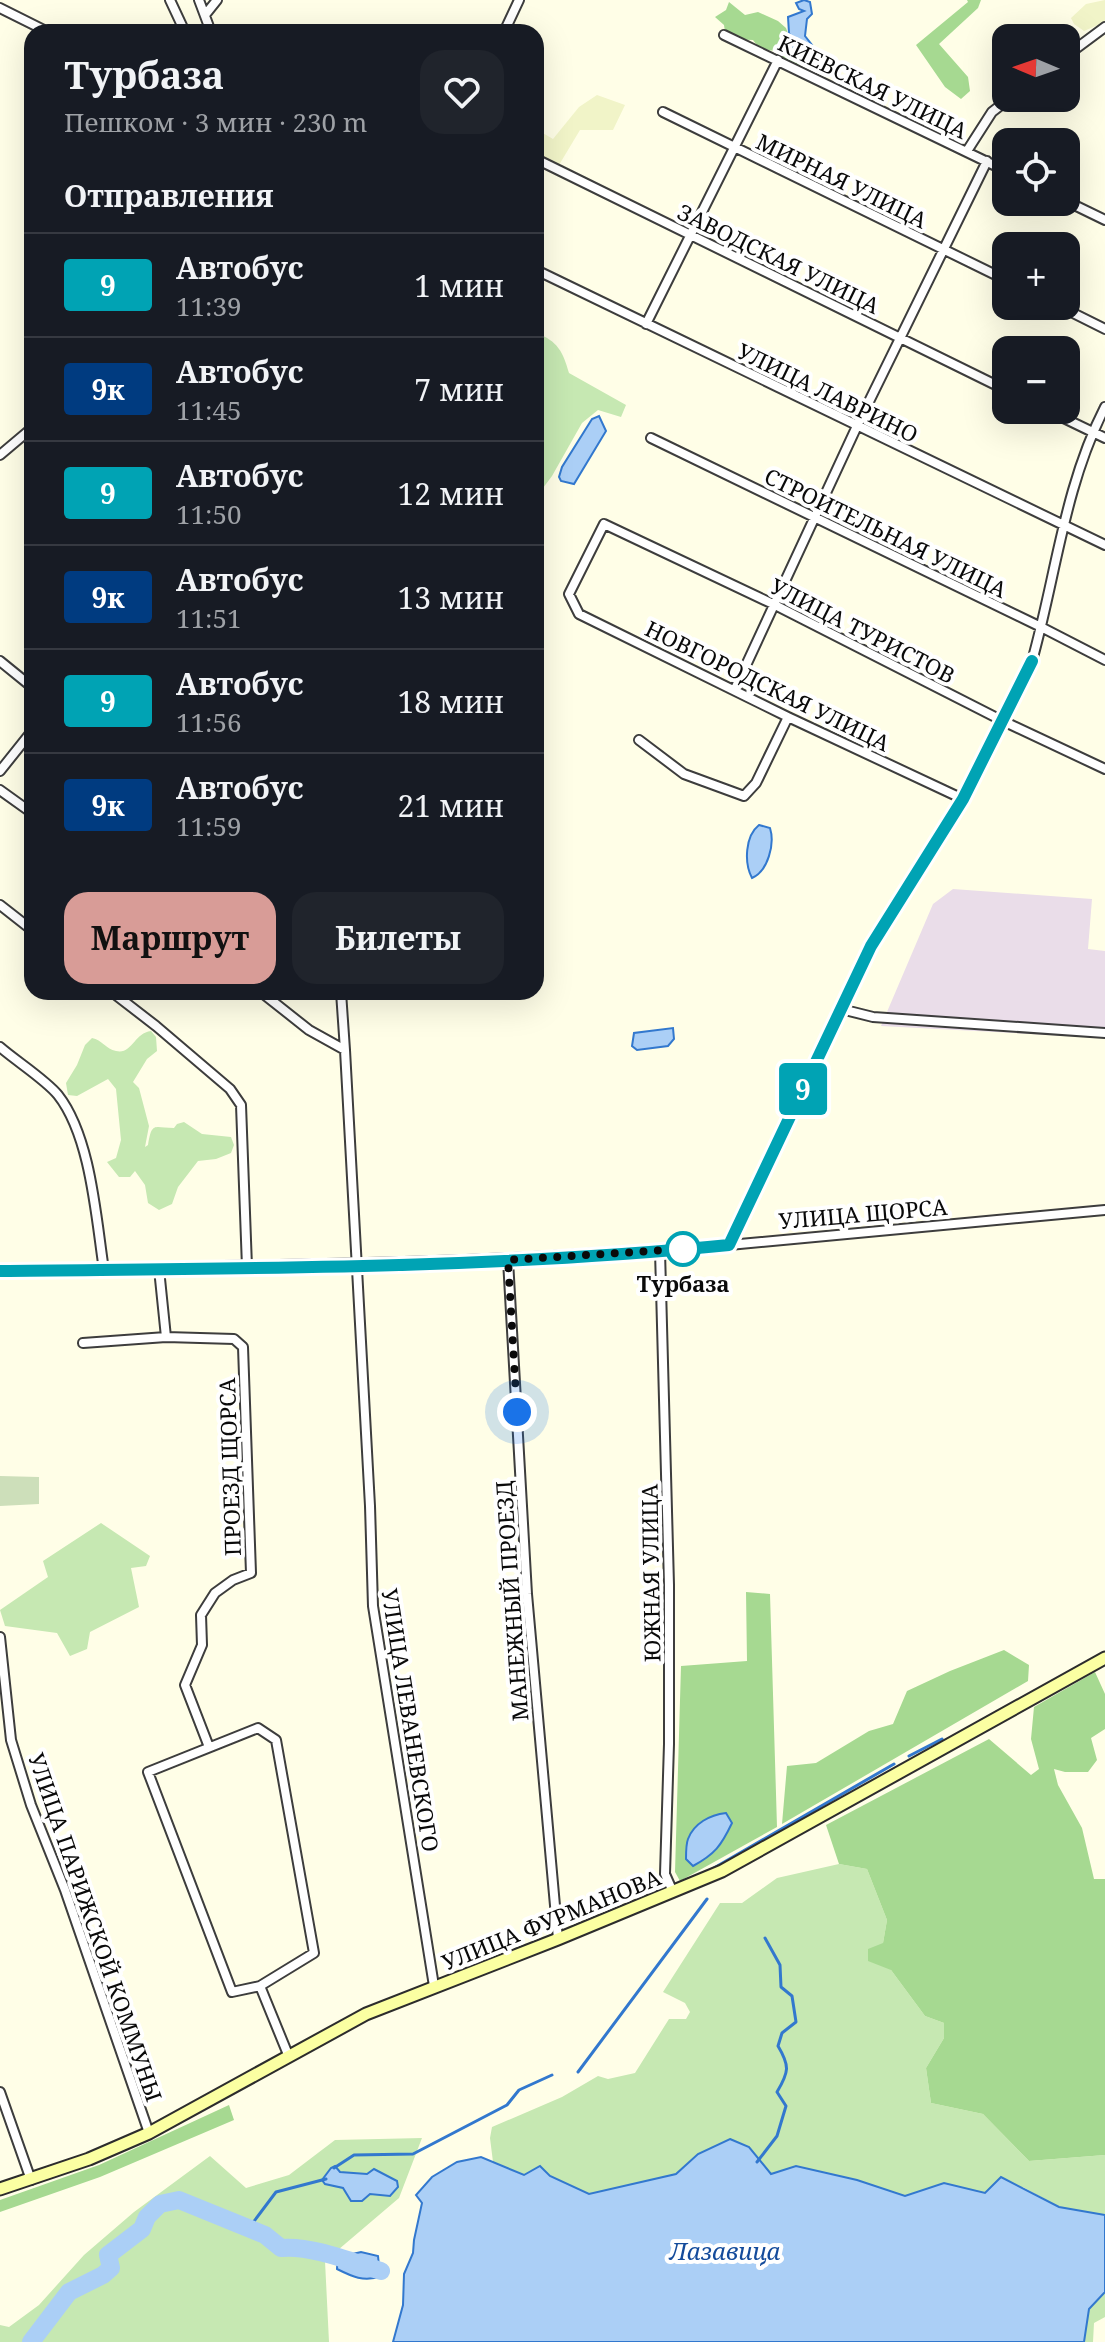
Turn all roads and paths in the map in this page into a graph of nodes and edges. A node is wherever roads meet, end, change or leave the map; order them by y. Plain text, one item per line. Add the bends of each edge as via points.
1 (170, 0) edge
2 (199, 0) edge
3 (217, 0) edge
4 (519, 0) edge
5 (0, 8) edge
6 (205, 15) junction
7 (32, 24) edge
8 (181, 24) edge
9 (208, 24) edge
10 (508, 24) edge
11 (1105, 27) edge
12 (724, 35) dead end
13 (1080, 46) edge
14 (778, 60) junction
15 (663, 112) dead end
16 (992, 112) edge
17 (735, 147) junction
18 (967, 151) junction
19 (987, 161) junction
20 (544, 163) edge
21 (992, 164) edge
22 (1080, 208) edge
23 (1105, 220) edge
24 (691, 235) junction
25 (944, 249) junction
26 (992, 273) edge
27 (544, 274) edge
28 (1080, 316) edge
29 (646, 324) junction
30 (1105, 329) edge
31 (901, 337) junction
32 (992, 383) edge
33 (1105, 407) edge
34 (1076, 424) edge
35 (857, 426) junction
36 (1092, 432) junction
37 (24, 435) edge
38 (651, 438) dead end
39 (1105, 438) edge
40 (0, 455) edge
41 (814, 517) junction
42 (604, 524) joint
43 (1062, 524) junction
44 (1105, 545) edge
45 (773, 604) junction
46 (1041, 627) junction
47 (1105, 660) edge
48 (0, 661) edge
49 (1032, 661) joint
50 (24, 680) edge
51 (735, 689) junction
52 (788, 717) junction
53 (1003, 721) junction
54 (639, 740) dead end
55 (24, 741) edge
56 (1105, 769) edge
57 (0, 771) edge
58 (0, 790) edge
59 (963, 799) junction
60 (24, 807) edge
61 (0, 905) edge
62 (24, 924) edge
63 (122, 1000) edge
64 (271, 1000) edge
65 (342, 1000) edge
66 (841, 1009) junction
67 (1105, 1033) edge
68 (0, 1047) edge
69 (345, 1050) junction
70 (1105, 1210) edge
71 (729, 1245) junction
72 (660, 1251) junction
73 (508, 1260) junction
74 (356, 1266) junction
75 (247, 1267) junction
76 (159, 1269) junction
77 (104, 1270) junction
78 (0, 1271) edge
79 (166, 1337) junction
80 (83, 1343) dead end
81 (0, 1637) edge
82 (1105, 1658) edge
83 (209, 1747) junction
84 (673, 1892) junction
85 (558, 1939) junction
86 (260, 1986) junction
87 (434, 1986) junction
88 (289, 2057) junction
89 (0, 2092) edge
90 (149, 2133) junction
91 (31, 2180) junction
92 (0, 2189) edge

1 - 8 street
2 - 6 street
3 - 6 street
4 - 10 street
5 - 7 street
6 - 9 street
11 - 13 street
12 - 14 street, КИЕВСКАЯ УЛИЦА
14 - 17 street
14 - 18 street, КИЕВСКАЯ УЛИЦА
15 - 17 street, МИРНАЯ УЛИЦА
16 - 18 street
17 - 24 street
17 - 25 street, МИРНАЯ УЛИЦА
18 - 19 street, КИЕВСКАЯ УЛИЦА
19 - 21 street, КИЕВСКАЯ УЛИЦА
19 - 25 street
20 - 24 street, ЗАВОДСКАЯ УЛИЦА
22 - 23 street
24 - 29 street
24 - 31 street, ЗАВОДСКАЯ УЛИЦА
25 - 26 street, МИРНАЯ УЛИЦА
25 - 31 street
27 - 29 street, УЛИЦА ЛАВРИНО
28 - 30 street
29 - 35 street, УЛИЦА ЛАВРИНО
31 - 32 street, ЗАВОДСКАЯ УЛИЦА
31 - 35 street
33 - 36 street
34 - 36 street
35 - 41 street
35 - 43 street, УЛИЦА ЛАВРИНО
36 - 39 street
36 - 43 street
37 - 40 street
38 - 41 street, СТРОИТЕЛЬНАЯ УЛИЦА
41 - 45 street
41 - 46 street, СТРОИТЕЛЬНАЯ УЛИЦА
42 - 45 street, УЛИЦА ТУРИСТОВ
42 - 51 street, НОВГОРОДСКАЯ УЛИЦА via 569,594 579,614
43 - 44 street, УЛИЦА ЛАВРИНО
43 - 46 street
45 - 51 street
45 - 53 street, УЛИЦА ТУРИСТОВ
46 - 47 street, СТРОИТЕЛЬНАЯ УЛИЦА
46 - 49 street
48 - 50 street
49 - 53 street
51 - 52 street, НОВГОРОДСКАЯ УЛИЦА
52 - 54 street via 756,783 744,796 684,774
52 - 59 street, НОВГОРОДСКАЯ УЛИЦА
53 - 56 street, УЛИЦА ТУРИСТОВ
53 - 59 street
55 - 57 street
58 - 60 street
59 - 66 street via 871,946
61 - 62 street
63 - 75 street via 230,1089 241,1105
64 - 69 street
65 - 69 street, УЛИЦА ЛЕВАНЕВСКОГО
66 - 67 street via 873,1017
66 - 71 street
68 - 77 street via 57,1093 71,1116 92,1189
69 - 74 street, УЛИЦА ЛЕВАНЕВСКОГО
70 - 71 street, УЛИЦА ЩОРСА
71 - 72 street, УЛИЦА ЩОРСА
72 - 73 street, УЛИЦА ЩОРСА
72 - 84 street, ЮЖНАЯ УЛИЦА via 669,1585 665,1874
73 - 74 street, УЛИЦА ЩОРСА
73 - 85 street, МАНЕЖНЫЙ ПРОЕЗД via 527,1594
74 - 75 street, УЛИЦА ЩОРСА
74 - 87 street, УЛИЦА ЛЕВАНЕВСКОГО via 373,1606
75 - 76 street, УЛИЦА ЩОРСА
76 - 77 street, УЛИЦА ЩОРСА
76 - 79 street
77 - 78 street, УЛИЦА ЩОРСА
79 - 80 street, ПРОЕЗД ЩОРСА
79 - 83 street, ПРОЕЗД ЩОРСА via 234,1339 243,1347 251,1573 215,1593 201,1615 202,1645 185,1685
81 - 90 street, УЛИЦА ПАРИЖСКОЙ КОММУНЫ via 11,1740
82 - 84 street, УЛИЦА ФУРМАНОВА via 722,1871
83 - 86 street via 148,1772 232,1992
83 - 86 street via 258,1728 276,1740 314,1953
84 - 85 street, УЛИЦА ФУРМАНОВА
85 - 87 street, УЛИЦА ФУРМАНОВА
86 - 88 street
87 - 88 street, УЛИЦА ФУРМАНОВА via 366,2014
88 - 90 street, УЛИЦА ФУРМАНОВА
89 - 91 street
90 - 91 street, УЛИЦА ФУРМАНОВА
91 - 92 street, УЛИЦА ФУРМАНОВА

